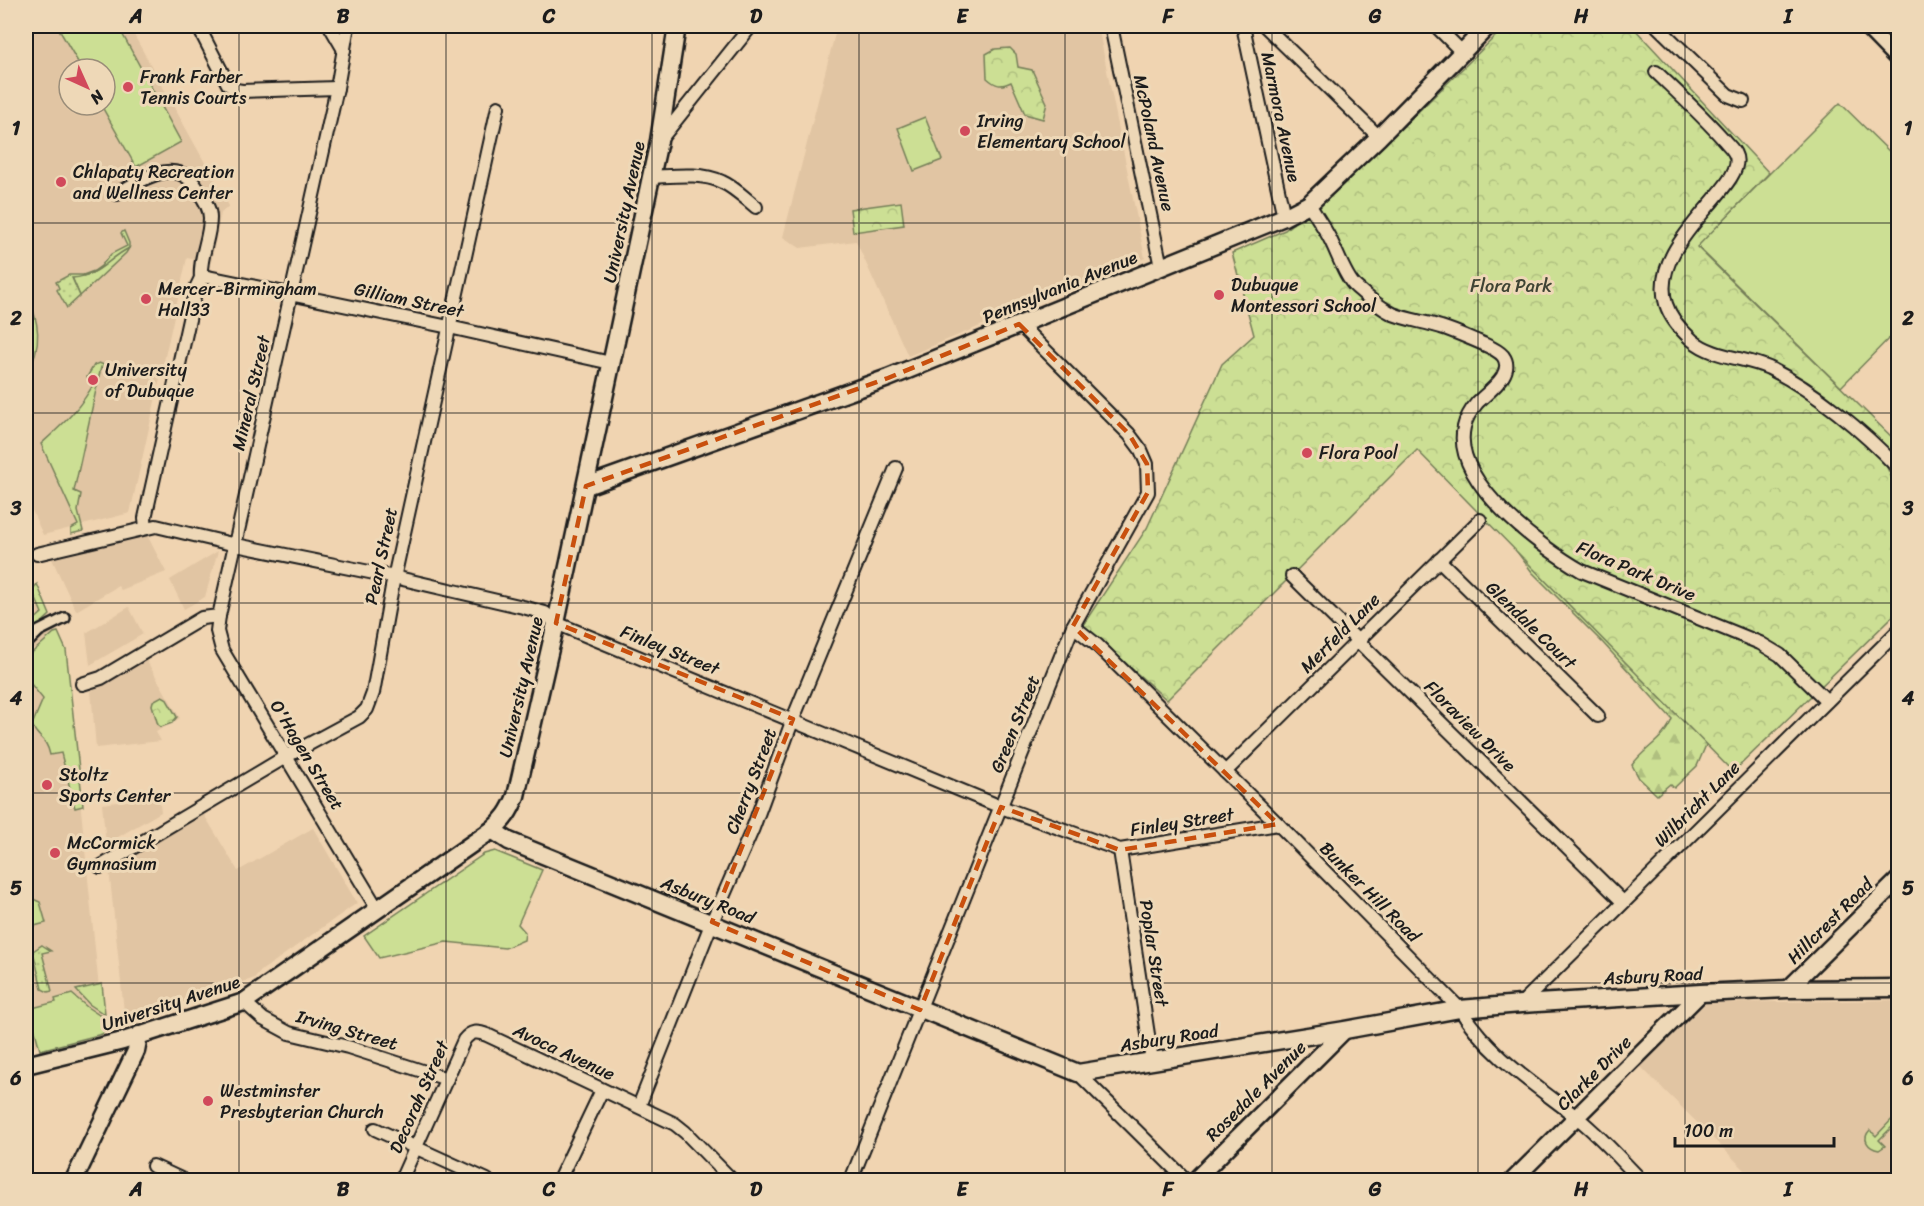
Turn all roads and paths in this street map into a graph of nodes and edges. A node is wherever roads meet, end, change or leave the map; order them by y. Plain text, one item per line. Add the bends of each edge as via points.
1 (198, 26) edge
2 (330, 26) edge
3 (348, 26) edge
4 (677, 26) edge
5 (751, 26) edge
6 (1111, 26) edge
7 (1243, 26) edge
8 (1265, 26) edge
9 (1436, 26) edge
10 (1488, 26) edge
11 (1657, 26) edge
12 (1866, 26) edge
13 (344, 50) junction
14 (1462, 52) junction
15 (1899, 58) edge
16 (1656, 72) dead end
17 (337, 88) junction
18 (1743, 101) dead end
19 (498, 107) dead end
20 (1379, 137) junction
21 (659, 141) junction
22 (651, 177) junction
23 (117, 194) dead end
24 (1309, 204) junction
25 (756, 207) dead end
26 (1284, 217) junction
27 (1161, 267) junction
28 (201, 278) junction
29 (291, 294) junction
30 (1019, 324) junction
31 (449, 327) junction
32 (611, 363) junction
33 (896, 468) dead end
34 (1899, 468) edge
35 (585, 486) junction
36 (1480, 520) dead end
37 (146, 528) junction
38 (236, 545) junction
39 (37, 554) dead end
40 (1439, 560) junction
41 (394, 576) junction
42 (1292, 576) dead end
43 (219, 616) junction
44 (65, 618) dead end
45 (556, 623) junction
46 (1073, 626) junction
47 (1899, 631) edge
48 (1358, 641) junction
49 (26, 644) edge
50 (82, 684) dead end
51 (1827, 700) junction
52 (1598, 716) dead end
53 (794, 720) junction
54 (287, 756) junction
55 (1226, 772) junction
56 (1001, 807) junction
57 (1278, 824) junction
58 (492, 830) junction
59 (1120, 850) junction
60 (100, 867) dead end
61 (1899, 880) edge
62 (1623, 902) junction
63 (378, 910) junction
64 (712, 922) junction
65 (1899, 988) edge
66 (1788, 989) junction
67 (1701, 993) junction
68 (244, 1002) junction
69 (1521, 1004) junction
70 (1460, 1009) junction
71 (920, 1010) junction
72 (1345, 1030) junction
73 (473, 1032) joint
74 (139, 1035) junction
75 (1152, 1061) junction
76 (26, 1065) edge
77 (1078, 1073) junction
78 (447, 1079) junction
79 (602, 1090) junction
80 (639, 1106) junction
81 (1577, 1117) junction
82 (375, 1129) dead end
83 (417, 1148) junction
84 (153, 1166) dead end
85 (74, 1180) edge
86 (183, 1180) edge
87 (401, 1180) edge
88 (487, 1180) edge
89 (559, 1180) edge
90 (732, 1180) edge
91 (851, 1180) edge
92 (1186, 1180) edge
93 (1195, 1180) edge
94 (1513, 1180) edge
95 (1641, 1180) edge

1 - 17 street via 226,80 236,90
2 - 13 street
3 - 13 street, Mineral Street
4 - 21 main road, University Avenue
5 - 21 street
6 - 27 street, McPoland Avenue
7 - 26 street, Marmora Avenue
8 - 20 street
9 - 14 street
10 - 14 main road, Pennsylvania Avenue
11 - 18 street via 1728,96
12 - 15 street
13 - 17 street, Mineral Street
14 - 20 main road, Pennsylvania Avenue
16 - 34 street via 1736,155 1737,168 1728,183 1683,236 1668,264 1664,282 1666,303 1676,323 1693,342 1767,367 1782,376 1852,424
17 - 29 street, Mineral Street
19 - 31 street, Pearl Street
20 - 24 main road, Pennsylvania Avenue
21 - 22 main road, University Avenue
22 - 25 street via 713,179
22 - 32 main road, University Avenue
23 - 28 street via 161,172 183,175 196,184 210,218
24 - 26 main road, Pennsylvania Avenue
24 - 51 street, Flora Park Drive via 1354,286 1393,314 1468,337 1504,358 1504,375 1468,416 1464,450 1480,483 1526,532 1582,571 1780,655
26 - 27 main road, Pennsylvania Avenue
27 - 30 main road, Pennsylvania Avenue
28 - 29 street, Gilliam Street
28 - 37 street via 145,518
29 - 31 street, Gilliam Street
29 - 38 street, Mineral Street
30 - 35 main road, Pennsylvania Avenue via 888,378
30 - 46 street, Green Street via 1129,434 1148,464 1148,492
31 - 32 street, Gilliam Street
31 - 41 street, Pearl Street
32 - 35 main road, University Avenue
33 - 53 street, Cherry Street
35 - 45 main road, University Avenue
36 - 40 street, Merfeld Lane
37 - 38 street, Finley Street via 156,526
37 - 39 street, Finley Street
38 - 41 street, Finley Street
38 - 43 street, Mineral Street
40 - 48 street, Merfeld Lane
40 - 52 street, Glendale Court
41 - 45 street, Finley Street via 545,613
41 - 54 street, Pearl Street via 367,709
42 - 48 street, Floraview Drive
43 - 50 street via 202,618 101,678
43 - 54 street, O'Hagen Street via 217,631 222,650
44 - 49 street via 39,631
45 - 53 street, Finley Street
45 - 58 main road, University Avenue via 516,796 504,819
46 - 55 street, Bunker Hill Road
46 - 56 street, Green Street
47 - 51 street, Wilbricht Lane
48 - 55 street, Merfeld Lane
48 - 62 street, Floraview Drive
51 - 62 street, Wilbricht Lane
53 - 56 street, Finley Street
53 - 64 street, Cherry Street
54 - 60 street, Pearl Street
54 - 63 street, O'Hagen Street
55 - 57 street, Bunker Hill Road
56 - 59 street, Finley Street
56 - 71 street, Green Street
57 - 59 street, Finley Street
57 - 70 street, Bunker Hill Road
58 - 63 main road, University Avenue
58 - 64 main road, Asbury Road via 509,841
59 - 75 street, Poplar Street
61 - 66 street, Hillcrest Road
62 - 69 street, Wilbricht Lane
63 - 68 main road, University Avenue
64 - 71 main road, Asbury Road
64 - 80 street, Cherry Street
65 - 66 main road, Asbury Road
66 - 67 main road, Asbury Road
67 - 69 main road, Asbury Road
67 - 81 street, Clarke Drive
68 - 74 main road, University Avenue
68 - 78 street, Irving Street via 289,1033 348,1047
69 - 70 main road, Asbury Road
70 - 72 main road, Asbury Road
70 - 81 street, Bunker Hill Road via 1472,1028 1523,1078
71 - 77 main road, Asbury Road
71 - 91 street, Green Street
72 - 75 main road, Asbury Road
72 - 93 street, Rosedale Avenue
73 - 78 street, Decorah Street via 464,1040
73 - 79 street, Avoca Avenue via 487,1035
74 - 76 main road, University Avenue
74 - 85 main road via 136,1051
75 - 77 main road, Asbury Road
77 - 92 street
78 - 83 street, Decorah Street
79 - 80 street, Avoca Avenue
79 - 89 street
80 - 90 street, Avoca Avenue via 680,1127
81 - 94 street, Clarke Drive
81 - 95 street, Bunker Hill Road
82 - 83 street
83 - 87 street, Decorah Street
83 - 88 street
84 - 86 street

